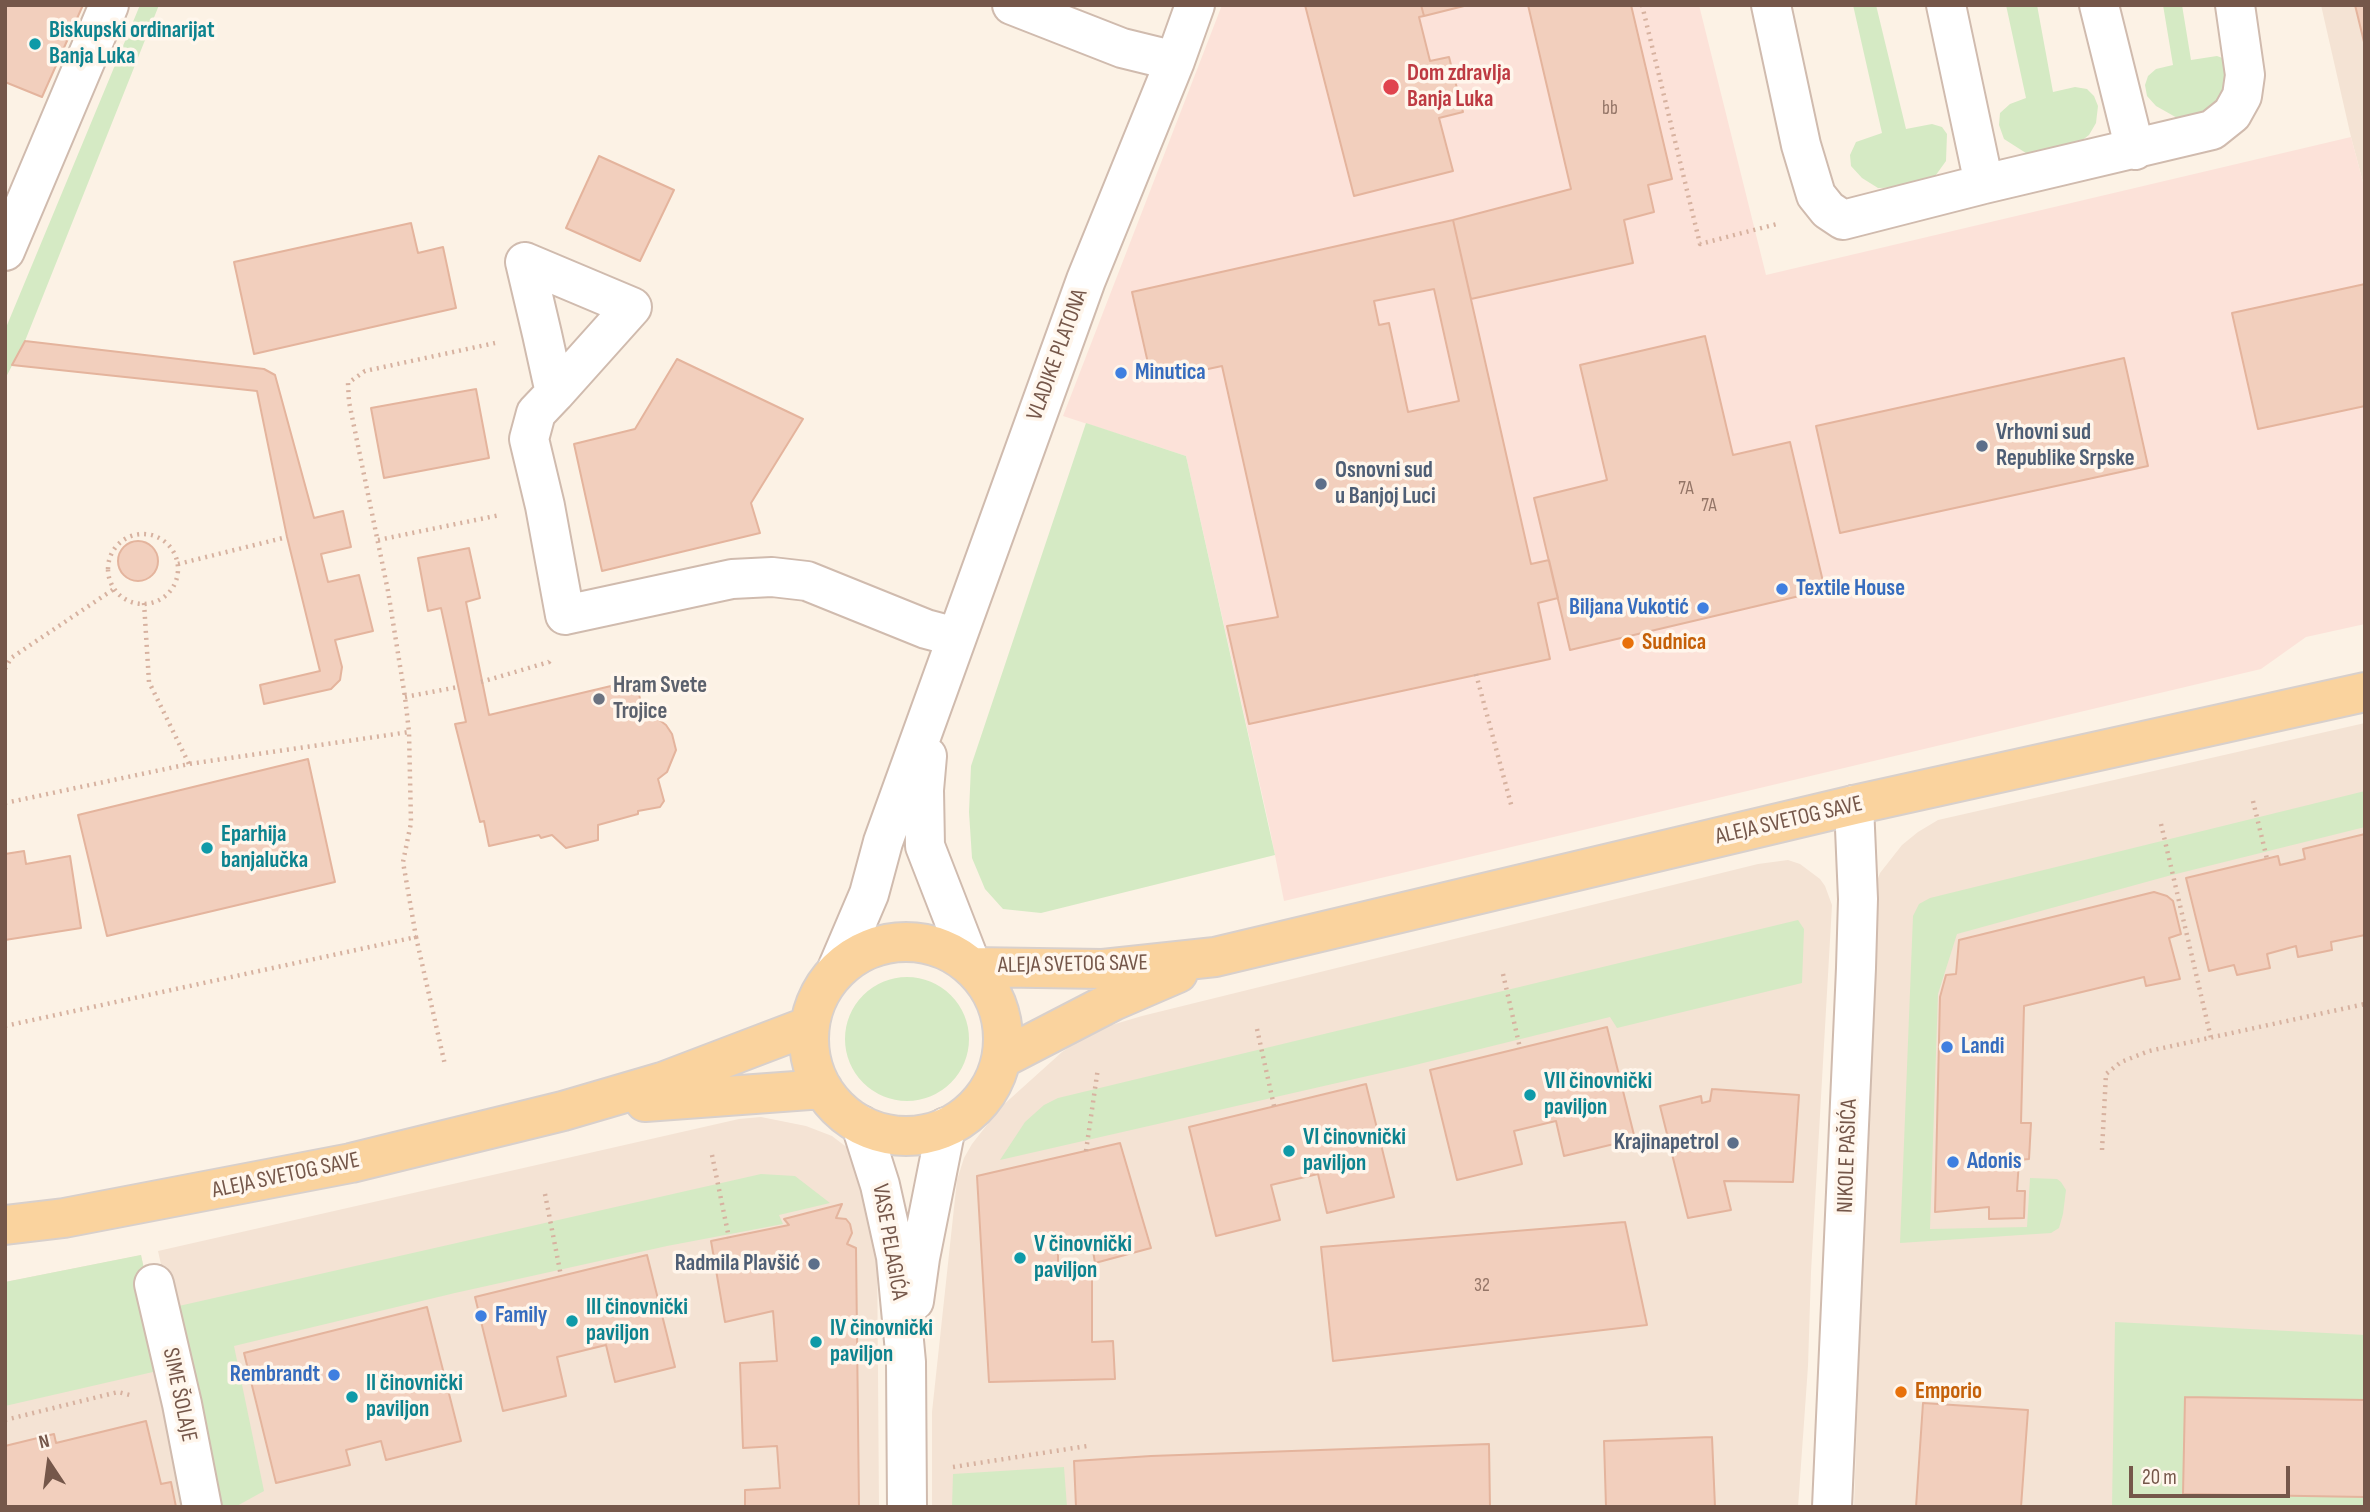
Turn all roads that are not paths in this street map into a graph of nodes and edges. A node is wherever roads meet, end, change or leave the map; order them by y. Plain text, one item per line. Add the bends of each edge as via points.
1 (109, 5) edge
2 (1012, 5) edge
3 (1195, 5) edge
4 (1771, 5) edge
5 (1946, 5) edge
6 (2099, 5) edge
7 (2235, 5) edge
8 (1175, 61) junction
9 (2135, 150) junction
10 (1984, 184) junction
11 (18, 191) edge
12 (5, 251) edge
13 (555, 393) junction
14 (956, 637) junction
15 (2365, 692) edge
16 (931, 709) junction
17 (1854, 805) junction
18 (1215, 957) junction
19 (972, 967) junction
20 (837, 969) junction
21 (808, 1026) junction
22 (1001, 1059) junction
23 (823, 1089) junction
24 (563, 1111) junction
25 (861, 1125) junction
26 (946, 1127) junction
27 (5, 1225) edge
28 (155, 1284) dead end
29 (906, 1362) junction
30 (202, 1507) edge
31 (907, 1507) edge
32 (1832, 1507) edge

1 - 11 street
2 - 8 street via 1122,48
3 - 8 street, VLADIKE PLATONA
4 - 10 street via 1810,174 1816,195 1828,211 1843,220
5 - 10 street
6 - 9 street
7 - 9 street via 2245,75 2242,96 2231,114 2212,130
8 - 14 street, VLADIKE PLATONA via 1086,279
9 - 10 street
11 - 12 street
13 - 13 street via 632,307 525,262 542,334
13 - 14 street via 536,413 529,439 565,615 732,579 772,577 807,581
14 - 16 street, VLADIKE PLATONA
15 - 17 main road, ALEJA SVETOG SAVE
16 - 19 street, VLADIKE PLATONA via 925,846
16 - 20 street, VLADIKE PLATONA via 869,894
17 - 18 main road, ALEJA SVETOG SAVE
17 - 32 street, NIKOLE PAŠIĆA via 1856,968
18 - 19 main road, ALEJA SVETOG SAVE via 1103,969
18 - 22 main road, ALEJA SVETOG SAVE via 1113,1001
19 - 20 main road via 950,951 896,942 864,950
19 - 22 main road via 990,989 1000,1015
20 - 21 main road via 818,995
21 - 23 main road via 810,1062
21 - 24 main road, ALEJA SVETOG SAVE via 662,1082
22 - 26 main road via 981,1100
23 - 24 main road, ALEJA SVETOG SAVE
23 - 25 main road via 843,1113
24 - 27 main road, ALEJA SVETOG SAVE via 338,1166 102,1212
25 - 26 main road via 898,1137
25 - 29 street, VASE PELAGIĆA via 896,1257
26 - 29 street, VASE PELAGIĆA via 920,1258
28 - 30 street, SIME ŠOLAJE
29 - 31 street, VASE PELAGIĆA

